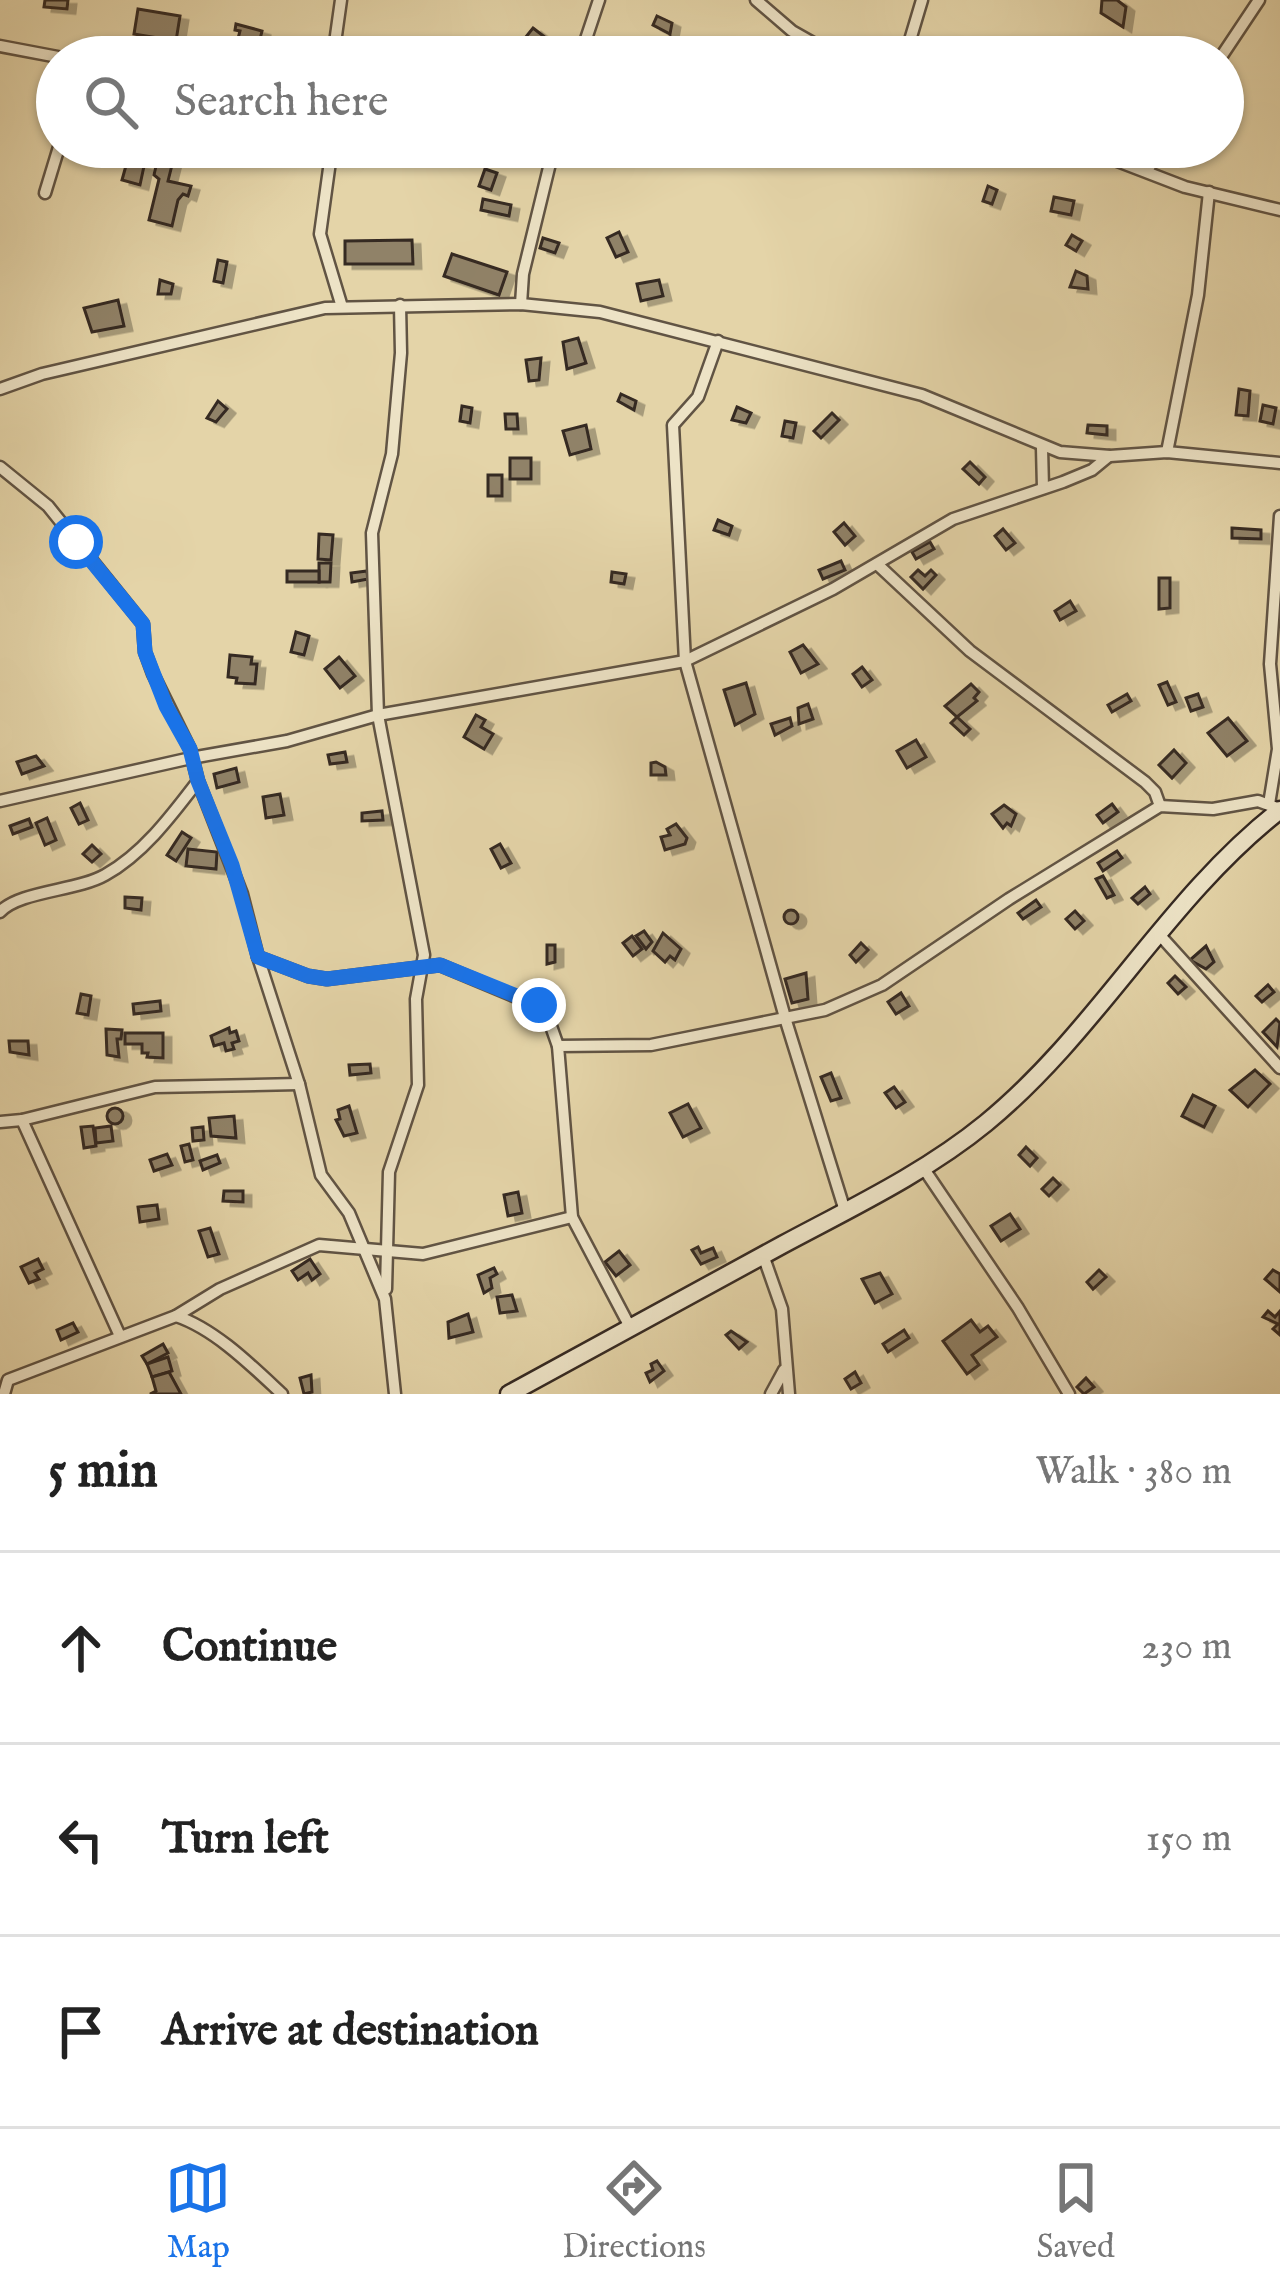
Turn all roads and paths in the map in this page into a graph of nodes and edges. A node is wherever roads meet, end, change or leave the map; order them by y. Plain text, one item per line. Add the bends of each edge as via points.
1 (341, 0) edge
2 (599, 0) edge
3 (756, 0) edge
4 (922, 0) edge
5 (1259, 0) edge
6 (337, 36) edge
7 (587, 36) edge
8 (801, 36) edge
9 (911, 36) edge
10 (1235, 36) edge
11 (0, 46) edge
12 (36, 53) edge
13 (53, 168) edge
14 (329, 168) edge
15 (549, 168) edge
16 (1139, 168) edge
17 (1149, 168) edge
18 (1147, 171) junction
19 (1209, 192) junction
20 (45, 193) dead end
21 (1280, 210) edge
22 (521, 304) junction
23 (400, 305) junction
24 (342, 307) junction
25 (718, 341) junction
26 (0, 389) edge
27 (1042, 448) junction
28 (1167, 452) junction
29 (1110, 456) junction
30 (1280, 464) edge
31 (0, 467) edge
32 (1043, 488) junction
33 (1280, 516) edge
34 (877, 563) junction
35 (685, 662) junction
36 (378, 715) junction
37 (190, 758) junction
38 (198, 781) junction
39 (0, 801) edge
40 (1160, 806) junction
41 (1276, 807) edge
42 (2, 904) edge
43 (1157, 932) junction
44 (258, 957) junction
45 (423, 966) junction
46 (786, 1021) junction
47 (558, 1046) junction
48 (1280, 1068) edge
49 (299, 1084) junction
50 (22, 1120) junction
51 (0, 1122) edge
52 (922, 1166) junction
53 (845, 1211) junction
54 (572, 1217) junction
55 (365, 1248) junction
56 (388, 1252) junction
57 (764, 1255) junction
58 (385, 1299) junction
59 (176, 1316) junction
60 (630, 1328) junction
61 (120, 1336) junction
62 (786, 1367) junction
63 (4, 1394) edge
64 (282, 1394) edge
65 (394, 1394) edge
66 (508, 1394) edge
67 (771, 1394) edge
68 (789, 1394) edge
69 (1069, 1394) edge

1 - 6 street
2 - 7 street
3 - 8 street
4 - 9 street
5 - 10 street
11 - 12 street
13 - 20 street
14 - 24 street via 320,234
15 - 22 street
16 - 18 street
17 - 18 street
18 - 19 street
19 - 21 street
19 - 28 street
22 - 23 street
22 - 25 street via 600,312
23 - 24 street
23 - 36 street via 396,421 372,533
24 - 26 street
25 - 27 street via 953,404
25 - 35 street via 698,397 673,425
27 - 29 street
27 - 32 street
28 - 29 street
28 - 30 street
29 - 32 street
31 - 37 street via 47,506 138,614 153,674
32 - 34 street via 953,519
33 - 41 street via 1270,664
34 - 35 street
34 - 40 street via 970,652 1144,782
35 - 36 street
35 - 46 street
36 - 37 street
36 - 45 street
37 - 38 street
37 - 39 street
38 - 42 street via 153,836 107,874
38 - 44 street
40 - 41 street
40 - 46 street via 882,985
41 - 43 street
43 - 48 street
43 - 52 street via 1018,1094
44 - 45 street via 327,979
44 - 49 street
45 - 47 street via 458,970 539,1005 550,1014
45 - 56 street via 418,1085 389,1172
46 - 47 street via 651,1045
46 - 53 street
47 - 54 street
49 - 50 street via 155,1087
49 - 55 street via 320,1175
50 - 51 street
50 - 61 street
52 - 53 street
52 - 69 street
53 - 57 street
54 - 56 street via 423,1254
54 - 60 street
55 - 56 street
55 - 58 street
55 - 59 street via 319,1245
56 - 58 street
57 - 60 street
57 - 62 street via 782,1310
58 - 65 street
59 - 61 street
59 - 64 street
60 - 66 street
61 - 63 street via 8,1380
62 - 67 street
62 - 68 street

